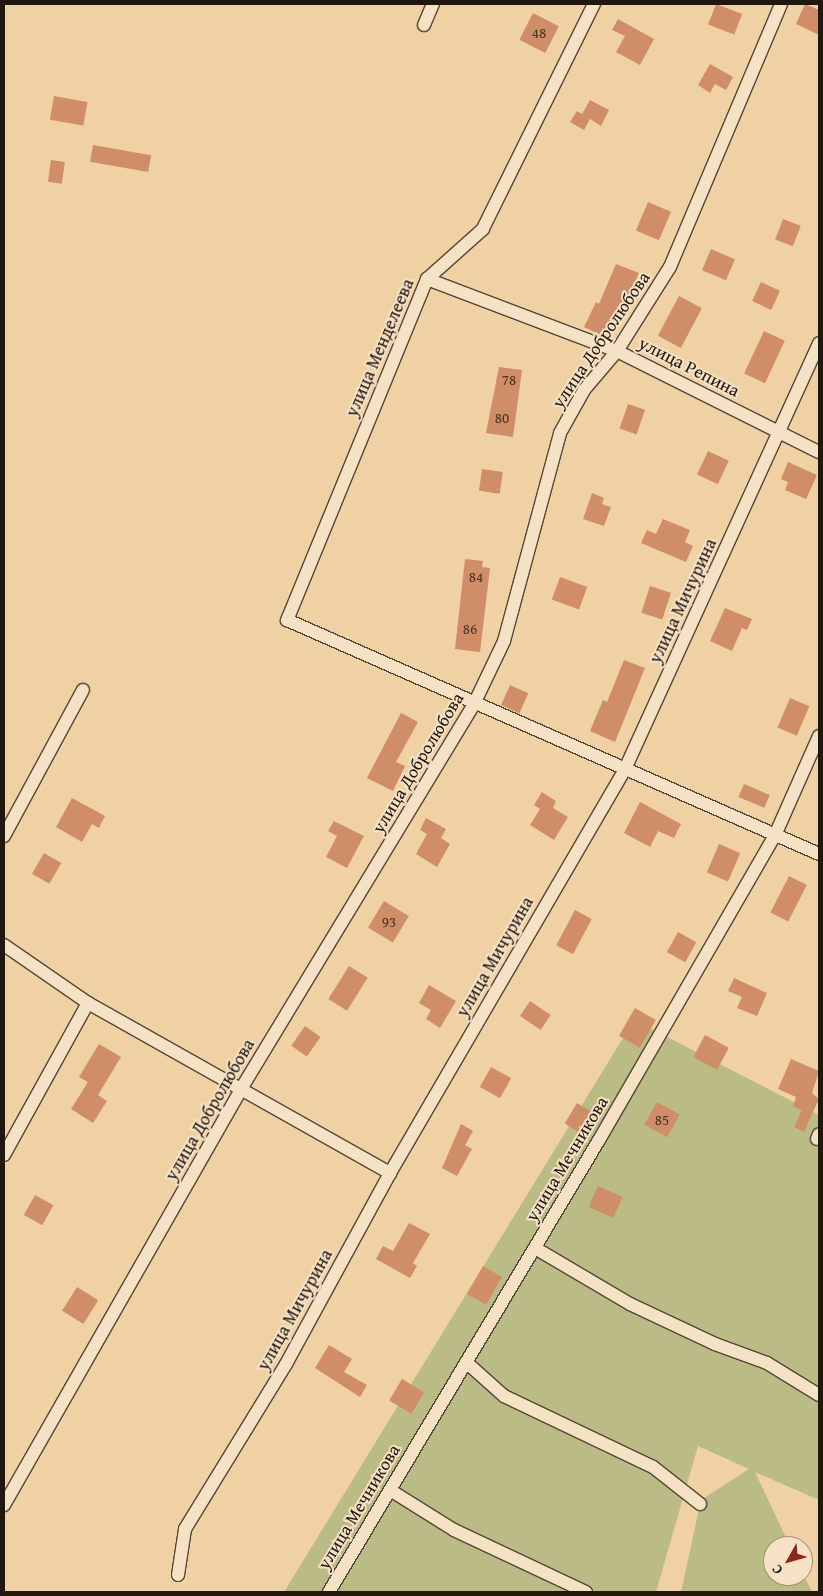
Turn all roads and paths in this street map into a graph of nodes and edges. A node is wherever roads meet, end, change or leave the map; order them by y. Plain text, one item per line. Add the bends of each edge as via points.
1 (434, 4) edge
2 (594, 4) edge
3 (782, 4) edge
4 (424, 25) dead end
5 (427, 279) junction
6 (819, 343) edge
7 (617, 351) junction
8 (780, 433) junction
9 (819, 452) edge
10 (84, 690) dead end
11 (474, 704) junction
12 (819, 736) edge
13 (625, 769) junction
14 (776, 833) junction
15 (4, 836) edge
16 (819, 854) edge
17 (4, 945) edge
18 (88, 1003) junction
19 (242, 1089) junction
20 (4, 1155) edge
21 (390, 1173) junction
22 (535, 1248) junction
23 (466, 1362) junction
24 (819, 1395) edge
25 (390, 1490) junction
26 (700, 1504) dead end
27 (4, 1505) edge
28 (178, 1575) dead end
29 (329, 1592) edge
30 (586, 1592) edge

1 - 4 street
2 - 5 street, улица Менделеева via 483,229
3 - 7 street, улица Добролюбова via 670,267
5 - 7 street, улица Репина
5 - 11 street, улица Менделеева via 286,620
6 - 8 street, улица Мичурина
7 - 8 street, улица Репина
7 - 11 street, улица Добролюбова via 584,390 560,433 504,641
8 - 9 street, улица Репина
8 - 13 street, улица Мичурина
10 - 15 street
11 - 13 street
11 - 19 street, улица Добролюбова
12 - 14 street, улица Мечникова
13 - 14 street
13 - 21 street, улица Мичурина
14 - 16 street
14 - 22 street, улица Мечникова
17 - 18 street
18 - 19 street
18 - 20 street
19 - 21 street
19 - 27 street, улица Добролюбова
21 - 28 street, улица Мичурина via 286,1364 185,1529
22 - 23 street, улица Мечникова
22 - 24 street via 630,1304 715,1344 767,1363
23 - 25 street, улица Мечникова
23 - 26 street via 504,1396 653,1467
25 - 29 street, улица Мечникова
25 - 30 street via 454,1530

